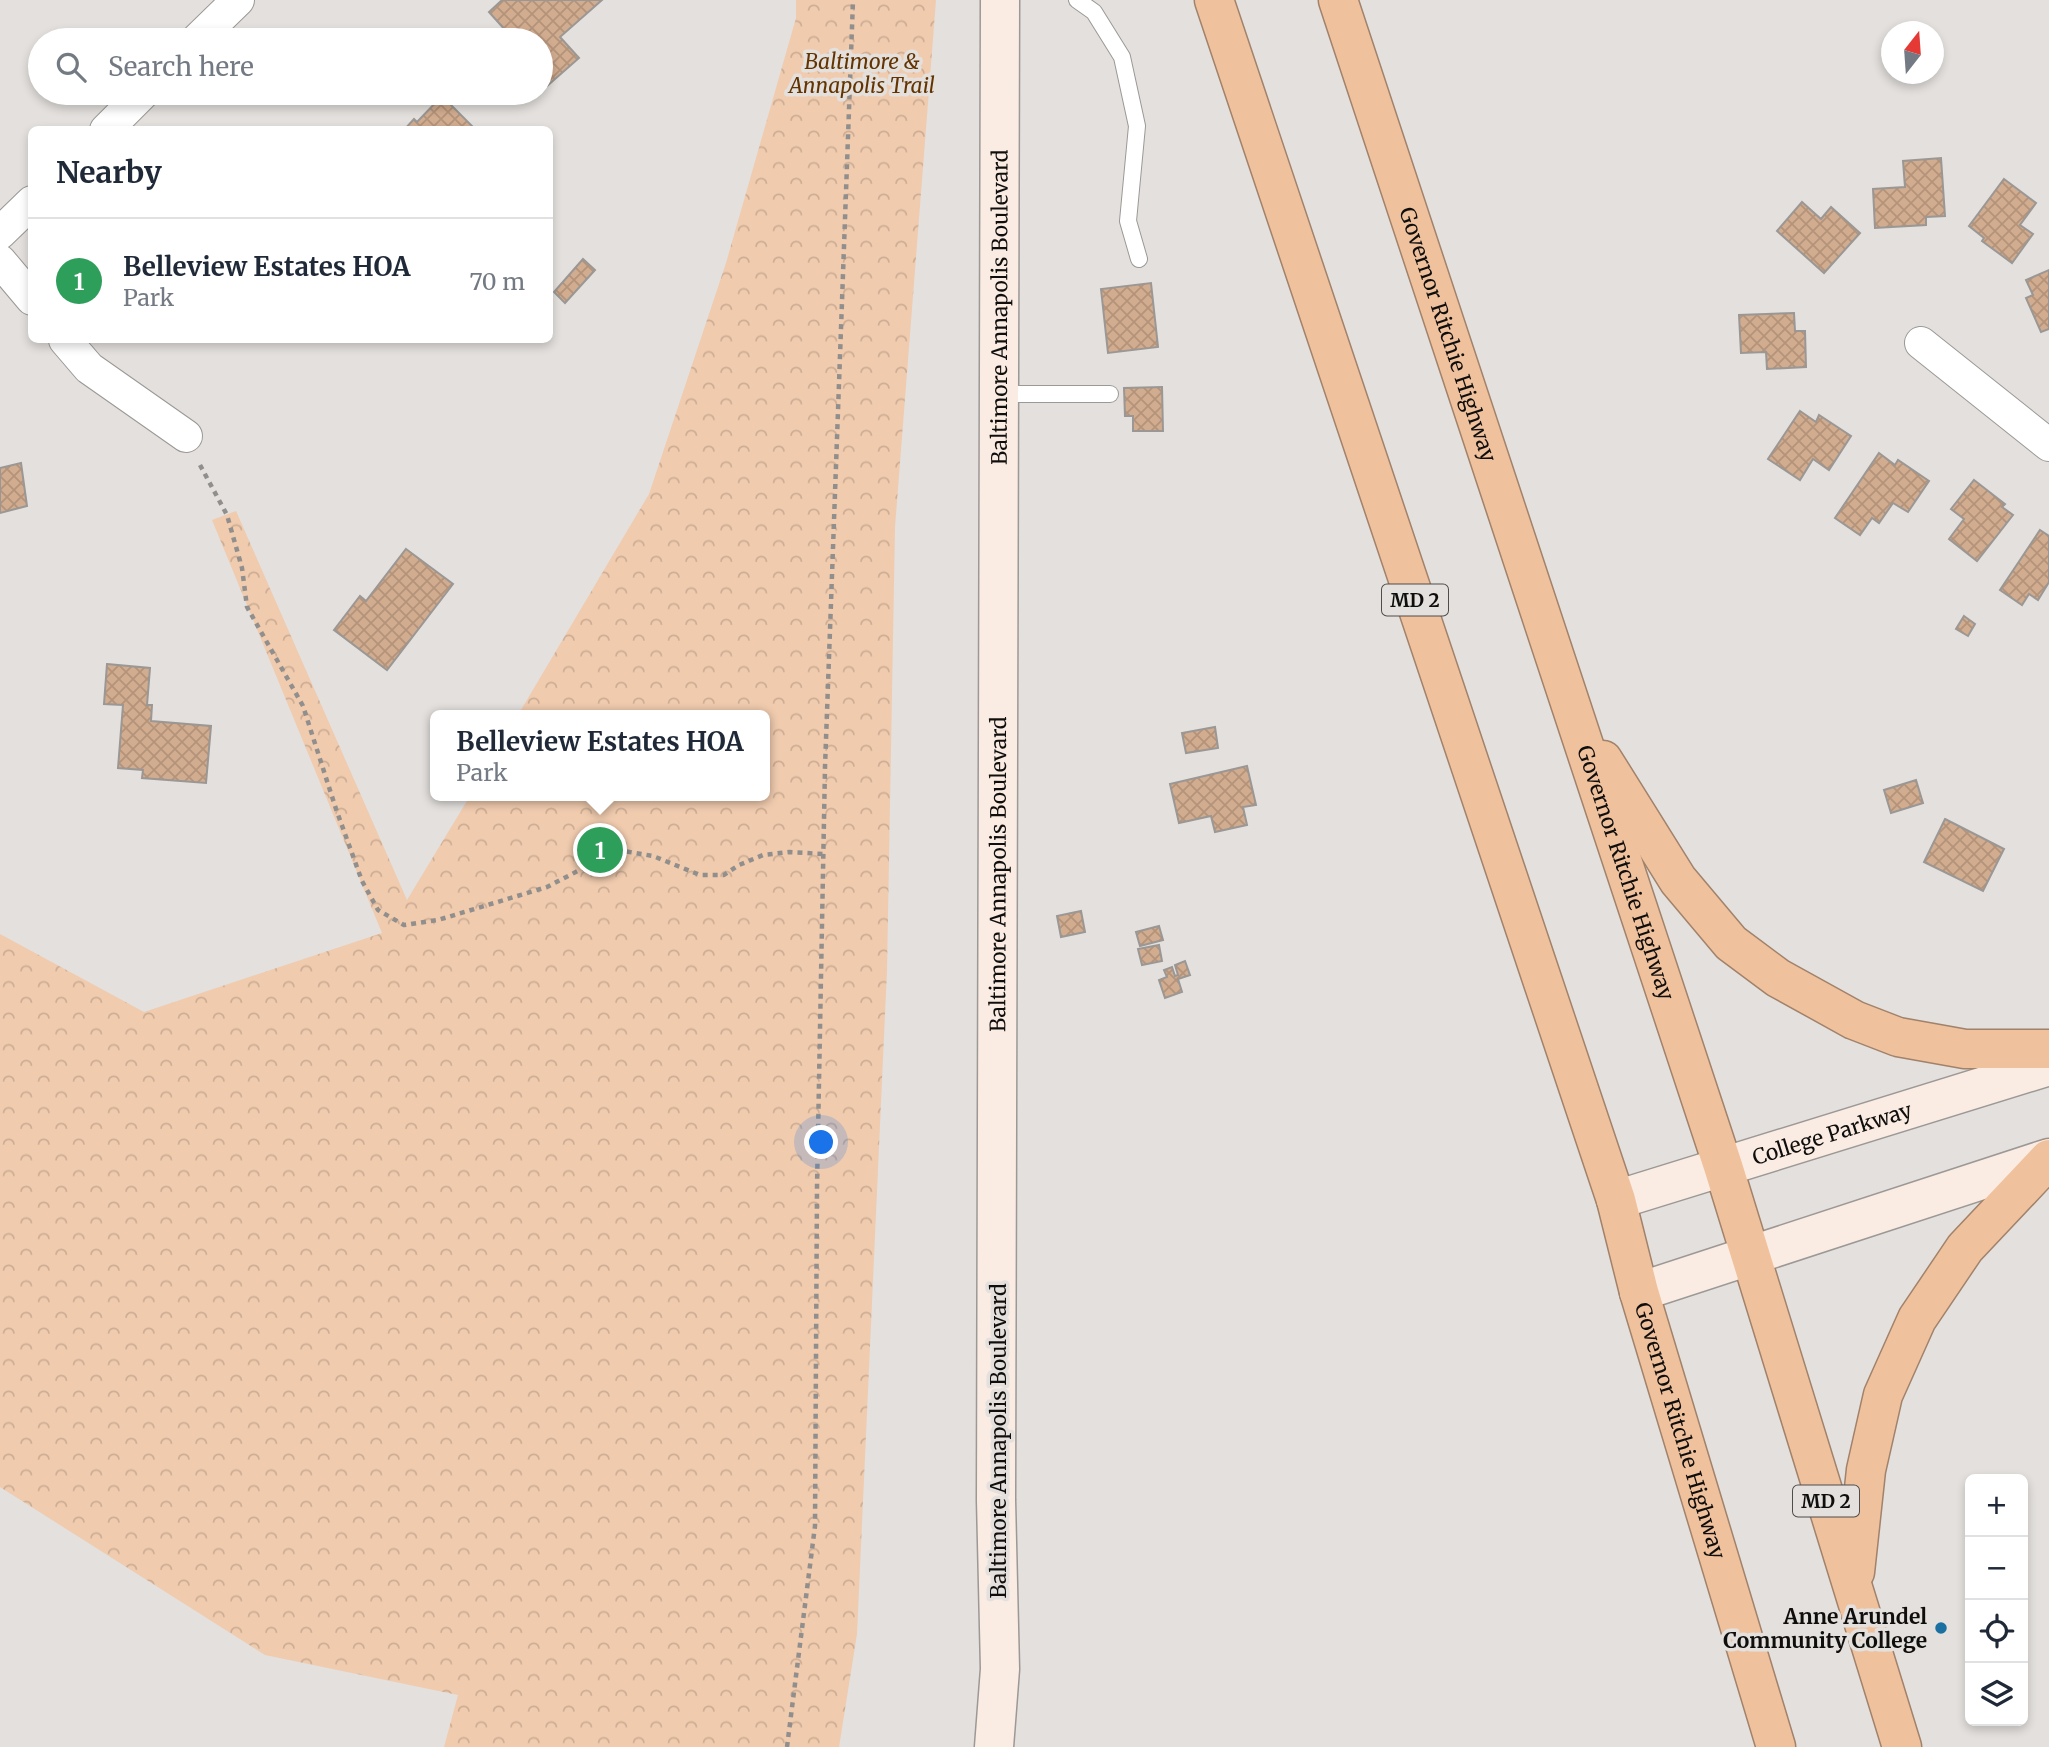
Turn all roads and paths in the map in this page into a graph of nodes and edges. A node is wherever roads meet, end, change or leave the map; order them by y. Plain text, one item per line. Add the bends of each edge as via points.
1 (238, 0) edge
2 (853, 0) edge
3 (1000, 0) edge
4 (1077, 0) edge
5 (1214, 0) edge
6 (1338, 0) edge
7 (209, 28) edge
8 (131, 105) edge
9 (110, 126) edge
10 (28, 206) edge
11 (0, 233) edge
12 (1139, 259) dead end
13 (0, 261) edge
14 (28, 294) edge
15 (67, 343) edge
16 (1920, 343) dead end
17 (1000, 394) junction
18 (1110, 394) dead end
19 (186, 436) joint
20 (2049, 445) edge
21 (1571, 709) junction
22 (823, 854) junction
23 (2049, 1049) edge
24 (2049, 1066) edge
25 (2049, 1158) edge
26 (1723, 1166) junction
27 (1616, 1200) junction
28 (1751, 1254) junction
29 (1639, 1292) junction
30 (1853, 1588) junction
31 (787, 1747) edge
32 (994, 1747) edge
33 (1776, 1747) edge
34 (1902, 1747) edge

1 - 7 street
2 - 22 path
3 - 17 street, Baltimore Annapolis Boulevard
4 - 12 lane via 1094,12 1122,57 1138,126 1128,221
5 - 27 highway, Governor Ritchie Highway / MD 2
6 - 21 highway, Governor Ritchie Highway / MD 2
8 - 9 street
10 - 11 street
13 - 14 street
15 - 19 street via 89,369
16 - 20 street
17 - 18 lane
17 - 32 street, Baltimore Annapolis Boulevard via 996,1500 1000,1670
19 - 22 path via 227,515 247,607 303,706 362,881 377,909 404,925 438,920 547,887 618,850 653,856 700,875 724,875 763,855
21 - 23 highway via 1678,880 1731,943 1778,978 1854,1020 1898,1037 1965,1049
21 - 26 highway, Governor Ritchie Highway / MD 2
22 - 31 path via 815,1526
24 - 26 street, College Parkway
25 - 28 street
25 - 30 highway via 1965,1248 1917,1319 1883,1395 1866,1470
26 - 27 street, College Parkway
26 - 28 highway, Governor Ritchie Highway / MD 2
27 - 29 highway, Governor Ritchie Highway / MD 2
28 - 29 street
28 - 30 highway, Governor Ritchie Highway / MD 2
29 - 33 highway, Governor Ritchie Highway / MD 2
30 - 34 highway, Governor Ritchie Highway / MD 2

